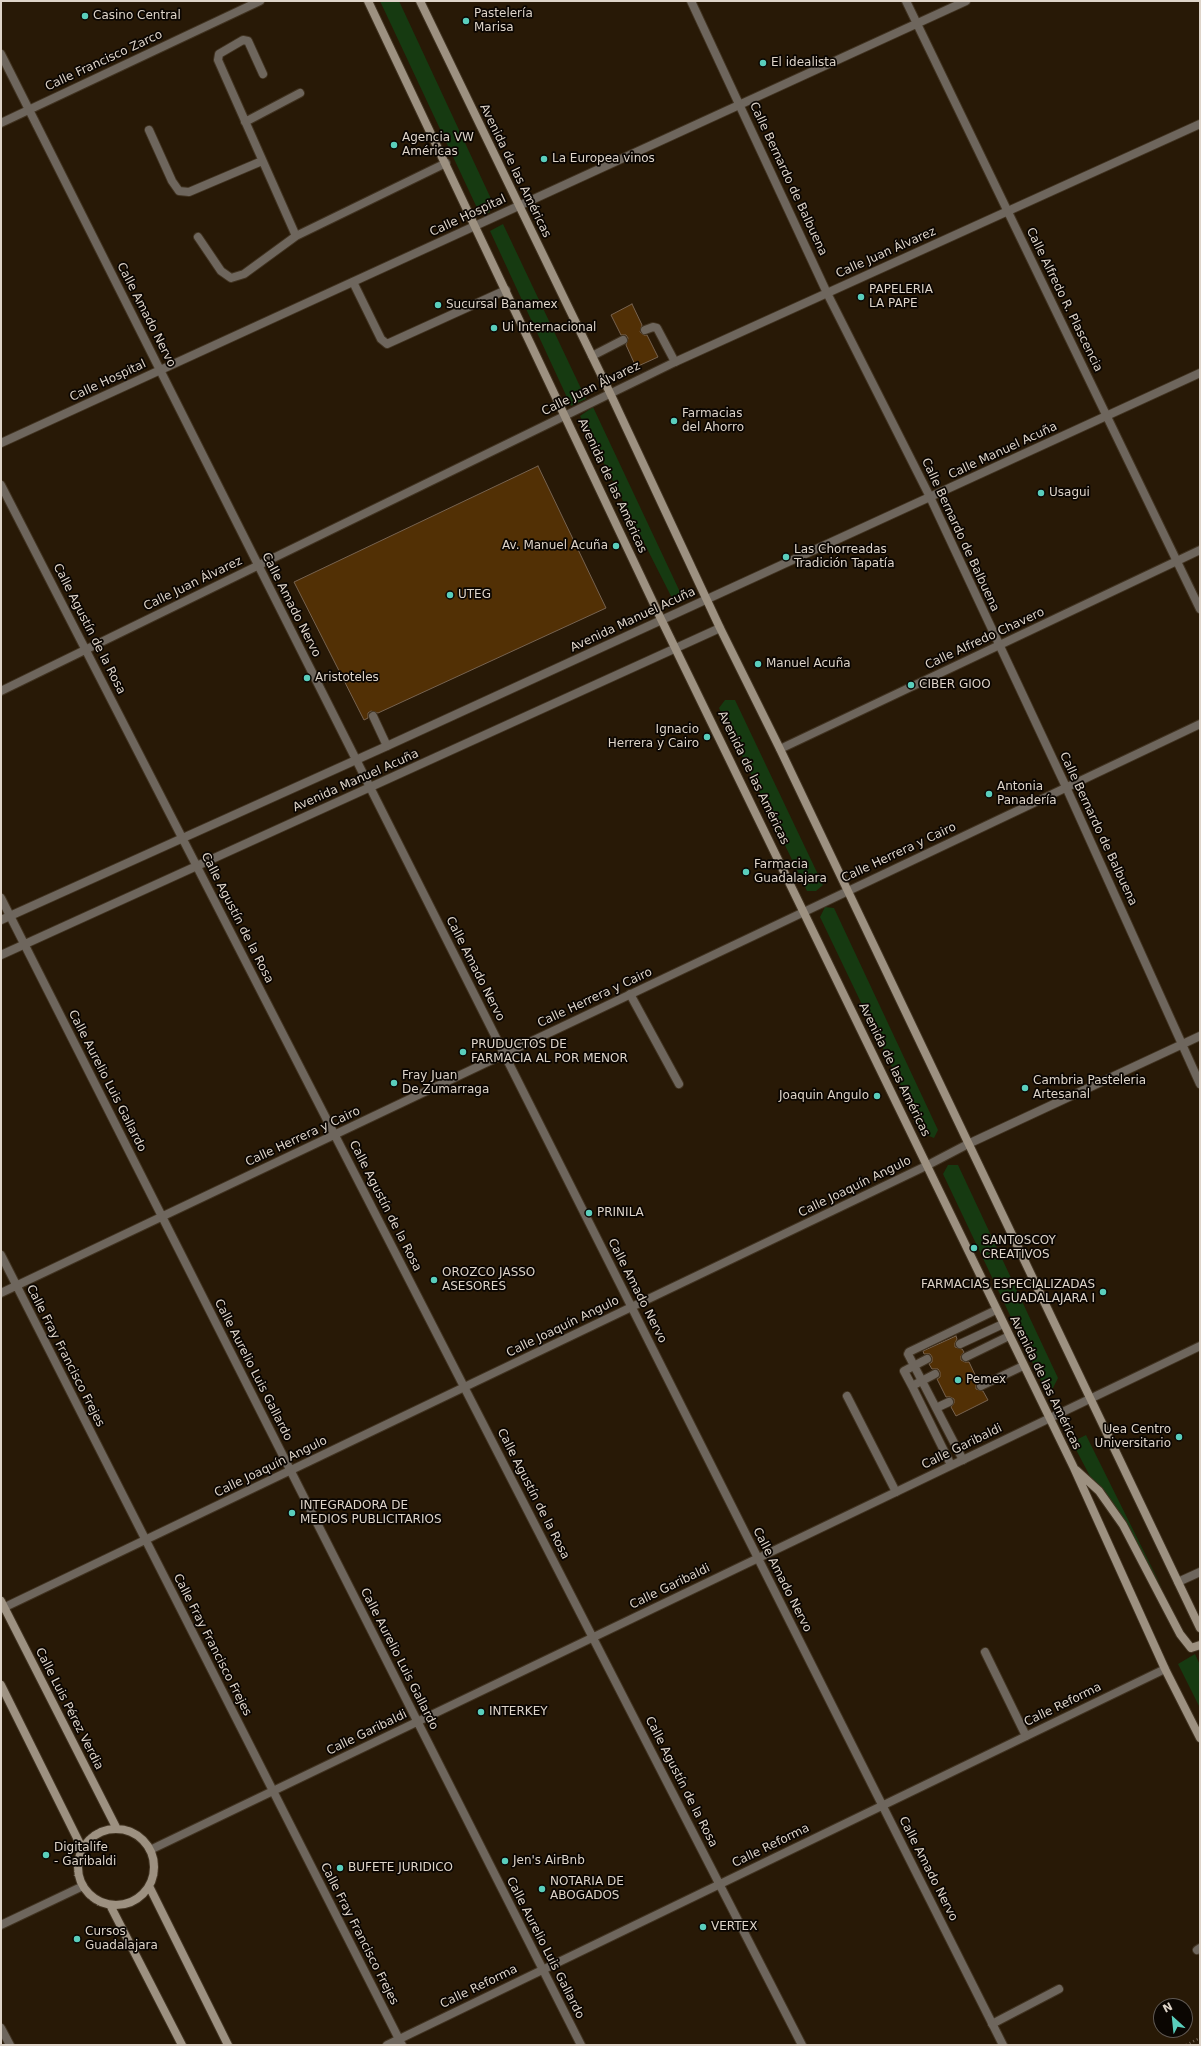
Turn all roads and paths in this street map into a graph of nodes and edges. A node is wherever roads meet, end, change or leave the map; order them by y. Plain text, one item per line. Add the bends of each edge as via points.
1 (260, 1) edge
2 (368, 1) edge
3 (420, 1) edge
4 (691, 1) edge
5 (906, 1) edge
6 (966, 1) edge
7 (917, 24) junction
8 (1, 54) edge
9 (263, 74) dead end
10 (300, 93) dead end
11 (741, 104) junction
12 (29, 110) junction
13 (245, 122) junction
14 (1, 123) edge
15 (1200, 124) edge
16 (149, 130) dead end
17 (262, 161) junction
18 (446, 163) junction
19 (519, 205) junction
20 (1007, 211) junction
21 (476, 226) junction
22 (296, 236) junction
23 (198, 237) dead end
24 (353, 282) junction
25 (506, 290) junction
26 (827, 293) junction
27 (645, 330) dead end
28 (623, 340) dead end
29 (592, 356) junction
30 (675, 362) junction
31 (160, 370) junction
32 (1200, 373) edge
33 (610, 393) junction
34 (565, 415) junction
35 (1107, 416) junction
36 (1, 443) edge
37 (1, 485) edge
38 (930, 497) junction
39 (1200, 550) edge
40 (1176, 561) junction
41 (259, 566) junction
42 (706, 599) junction
43 (1200, 609) edge
44 (661, 619) junction
45 (720, 628) junction
46 (999, 646) junction
47 (677, 648) junction
48 (86, 650) junction
49 (1, 691) edge
50 (373, 716) dead end
51 (1200, 724) edge
52 (387, 746) junction
53 (780, 749) junction
54 (356, 760) junction
55 (1066, 787) junction
56 (370, 788) junction
57 (184, 839) junction
58 (197, 866) junction
59 (847, 891) junction
60 (1, 898) edge
61 (805, 911) junction
62 (10, 915) junction
63 (1, 920) edge
64 (24, 943) junction
65 (1, 955) edge
66 (630, 994) junction
67 (1200, 1036) edge
68 (1183, 1043) junction
69 (504, 1054) junction
70 (680, 1084) dead end
71 (1200, 1084) edge
72 (335, 1134) junction
73 (968, 1144) junction
74 (926, 1166) junction
75 (162, 1217) junction
76 (1, 1256) edge
77 (16, 1286) junction
78 (1, 1293) edge
79 (632, 1307) junction
80 (996, 1310) junction
81 (1003, 1324) junction
82 (1009, 1336) junction
83 (960, 1344) dead end
84 (1200, 1346) edge
85 (966, 1357) dead end
86 (927, 1360) dead end
87 (914, 1366) junction
88 (1023, 1366) junction
89 (934, 1374) dead end
90 (922, 1380) junction
91 (912, 1386) junction
92 (981, 1386) dead end
93 (464, 1387) junction
94 (847, 1396) dead end
95 (1090, 1399) junction
96 (949, 1402) dead end
97 (936, 1408) junction
98 (1048, 1419) junction
99 (963, 1460) junction
100 (950, 1465) junction
101 (1074, 1468) junction
102 (290, 1471) junction
103 (896, 1492) junction
104 (145, 1540) junction
105 (758, 1558) junction
106 (1200, 1572) edge
107 (1178, 1582) junction
108 (2, 1606) edge
109 (1200, 1628) edge
110 (593, 1637) junction
111 (1200, 1645) edge
112 (985, 1652) dead end
113 (1165, 1669) junction
114 (1, 1686) edge
115 (417, 1722) junction
116 (1026, 1736) junction
117 (1200, 1738) edge
118 (273, 1791) junction
119 (882, 1805) junction
120 (116, 1827) junction
121 (80, 1847) junction
122 (150, 1850) junction
123 (719, 1884) junction
124 (81, 1887) junction
125 (150, 1888) junction
126 (110, 1907) junction
127 (1, 1925) edge
128 (543, 1970) junction
129 (1059, 1989) dead end
130 (992, 2024) junction
131 (1, 2028) edge
132 (1200, 2038) edge
133 (401, 2042) edge
134 (10, 2045) edge
135 (182, 2045) edge
136 (228, 2045) edge
137 (388, 2045) edge
138 (581, 2045) edge
139 (802, 2045) edge
140 (1003, 2045) edge
141 (1186, 2045) edge

1 - 12 street, Calle Francisco Zarco
2 - 18 main road, Avenida de las Américas
3 - 19 main road, Avenida de las Américas
4 - 11 street, Calle Bernardo de Balbuena
5 - 7 street, Calle Alfredo R. Plascencia
6 - 7 street, Calle Hospital
7 - 11 street, Calle Hospital
7 - 20 street, Calle Alfredo R. Plascencia
8 - 12 street, Calle Amado Nervo
9 - 13 street via 248,41 243,40 219,54 218,60
10 - 13 street
11 - 19 street, Calle Hospital
11 - 26 street, Calle Bernardo de Balbuena
12 - 14 street, Calle Francisco Zarco
12 - 31 street, Calle Amado Nervo
13 - 17 street
15 - 20 street, Calle Juan Álvarez
16 - 17 street via 179,191 189,192
17 - 22 street
18 - 21 main road, Avenida de las Américas
18 - 22 street
19 - 21 street, Calle Hospital
19 - 29 main road, Avenida de las Américas
20 - 26 street, Calle Juan Álvarez
20 - 35 street, Calle Alfredo R. Plascencia
21 - 24 street, Calle Hospital
21 - 25 main road, Avenida de las Américas
22 - 23 street via 244,274 230,278 221,271
24 - 25 street via 381,340 387,344
24 - 31 street, Calle Hospital
25 - 34 main road, Avenida de las Américas
26 - 30 street, Calle Juan Álvarez
26 - 38 street, Calle Bernardo de Balbuena
27 - 30 street via 658,328
28 - 29 street
29 - 33 main road, Avenida de las Américas
30 - 33 street, Calle Juan Álvarez
31 - 36 street, Calle Hospital
31 - 41 street, Calle Amado Nervo
32 - 35 street, Calle Manuel Acuña
33 - 34 street, Calle Juan Álvarez
33 - 42 main road, Avenida de las Américas
34 - 41 street, Calle Juan Álvarez
34 - 44 main road, Avenida de las Américas
35 - 38 street, Calle Manuel Acuña
35 - 40 street, Calle Alfredo R. Plascencia
37 - 48 street, Calle Agustín de la Rosa
38 - 42 street, Calle Manuel Acuña
38 - 46 street, Calle Bernardo de Balbuena
39 - 40 street, Calle Alfredo Chavero
40 - 43 street, Calle Alfredo R. Plascencia
40 - 46 street, Calle Alfredo Chavero
41 - 48 street, Calle Juan Álvarez
41 - 54 street, Calle Amado Nervo
42 - 44 street, Avenida Manuel Acuña
42 - 45 main road, Avenida de las Américas
44 - 47 main road, Avenida de las Américas
44 - 52 street, Avenida Manuel Acuña
45 - 47 street, Avenida Manuel Acuña
45 - 53 main road, Avenida de las Américas
46 - 53 street, Calle Alfredo Chavero
46 - 55 street, Calle Bernardo de Balbuena
47 - 56 street, Avenida Manuel Acuña
47 - 61 main road, Avenida de las Américas
48 - 49 street, Calle Juan Álvarez
48 - 57 street, Calle Agustín de la Rosa
50 - 52 street
51 - 55 street, Calle Herrera y Cairo
52 - 54 street, Avenida Manuel Acuña
53 - 59 main road, Avenida de las Américas
54 - 56 street, Calle Amado Nervo
54 - 57 street, Avenida Manuel Acuña
55 - 59 street, Calle Herrera y Cairo
55 - 68 street, Calle Bernardo de Balbuena
56 - 58 street, Avenida Manuel Acuña
56 - 69 street, Calle Amado Nervo
57 - 58 street, Calle Agustín de la Rosa
57 - 62 street, Avenida Manuel Acuña
58 - 64 street, Avenida Manuel Acuña
58 - 72 street, Calle Agustín de la Rosa
59 - 61 street, Calle Herrera y Cairo
59 - 73 main road, Avenida de las Américas
60 - 62 street, Calle Aurelio Luis Gallardo
61 - 66 street, Calle Herrera y Cairo
61 - 74 main road, Avenida de las Américas
62 - 63 street, Avenida Manuel Acuña
62 - 64 street, Calle Aurelio Luis Gallardo
64 - 65 street, Avenida Manuel Acuña
64 - 75 street, Calle Aurelio Luis Gallardo
66 - 69 street, Calle Herrera y Cairo
66 - 70 street
67 - 68 street, Calle Joaquín Angulo
68 - 71 street, Calle Bernardo de Balbuena
68 - 73 street, Calle Joaquín Angulo
69 - 72 street, Calle Herrera y Cairo
69 - 79 street, Calle Amado Nervo
72 - 75 street, Calle Herrera y Cairo
72 - 93 street, Calle Agustín de la Rosa
73 - 74 street, Calle Joaquín Angulo
73 - 95 main road, Avenida de las Américas
74 - 79 street, Calle Joaquín Angulo
74 - 80 main road, Avenida de las Américas
75 - 77 street, Calle Herrera y Cairo
75 - 102 street, Calle Aurelio Luis Gallardo
76 - 77 street, Calle Fray Francisco Frejes
77 - 78 street, Calle Herrera y Cairo
77 - 104 street, Calle Fray Francisco Frejes
79 - 93 street, Calle Joaquín Angulo
79 - 105 street, Calle Amado Nervo
80 - 81 main road, Avenida de las Américas
80 - 87 street via 909,1352
81 - 82 main road, Avenida de las Américas
81 - 83 street
82 - 85 street
82 - 88 main road, Avenida de las Américas
84 - 95 street, Calle Garibaldi
86 - 87 street
87 - 90 street
87 - 91 street via 904,1371
88 - 92 street
88 - 98 main road, Avenida de las Américas
89 - 90 street
90 - 91 street
90 - 97 street
91 - 100 street
93 - 102 street, Calle Joaquín Angulo
93 - 110 street, Calle Agustín de la Rosa
94 - 103 street
95 - 98 street, Calle Garibaldi
95 - 107 main road, Avenida de las Américas
96 - 97 street
97 - 99 street
98 - 99 street, Calle Garibaldi
98 - 101 main road, Avenida de las Américas
99 - 100 street, Calle Garibaldi
100 - 103 street, Calle Garibaldi
101 - 111 main road via 1099,1491 1123,1525 1180,1634 1191,1648
101 - 113 main road, Avenida de las Américas
102 - 104 street, Calle Joaquín Angulo
102 - 115 street, Calle Aurelio Luis Gallardo
103 - 105 street, Calle Garibaldi
104 - 108 street, Calle Joaquín Angulo
104 - 118 street, Calle Fray Francisco Frejes
105 - 110 street, Calle Garibaldi
105 - 119 street, Calle Amado Nervo
106 - 107 street
107 - 109 main road, Avenida de las Américas
108 - 120 main road, Calle Luis Pérez Verdia
110 - 115 street, Calle Garibaldi
110 - 123 street, Calle Agustín de la Rosa
112 - 116 street
113 - 116 street, Calle Reforma
113 - 117 main road, Avenida de las Américas
114 - 121 main road
115 - 118 street, Calle Garibaldi
115 - 128 street, Calle Aurelio Luis Gallardo
116 - 119 street, Calle Reforma
118 - 122 street, Calle Garibaldi
118 - 133 street, Calle Fray Francisco Frejes
119 - 123 street, Calle Reforma
119 - 130 street, Calle Amado Nervo
120 - 121 main road via 93,1836
120 - 121 path via 92,1833
120 - 122 main road via 140,1837
121 - 124 main road via 78,1867
121 - 124 path via 74,1873
122 - 125 main road via 154,1870
123 - 128 street, Calle Reforma
123 - 139 street, Calle Agustín de la Rosa
124 - 126 main road
124 - 126 path via 84,1894 96,1905
124 - 127 street
125 - 126 main road via 136,1899
125 - 126 path via 133,1903
125 - 136 main road
126 - 135 main road
128 - 133 street, Calle Reforma
128 - 138 street, Calle Aurelio Luis Gallardo
129 - 130 street
130 - 140 street, Calle Amado Nervo
131 - 134 street
132 - 141 path
133 - 137 street, Calle Reforma

